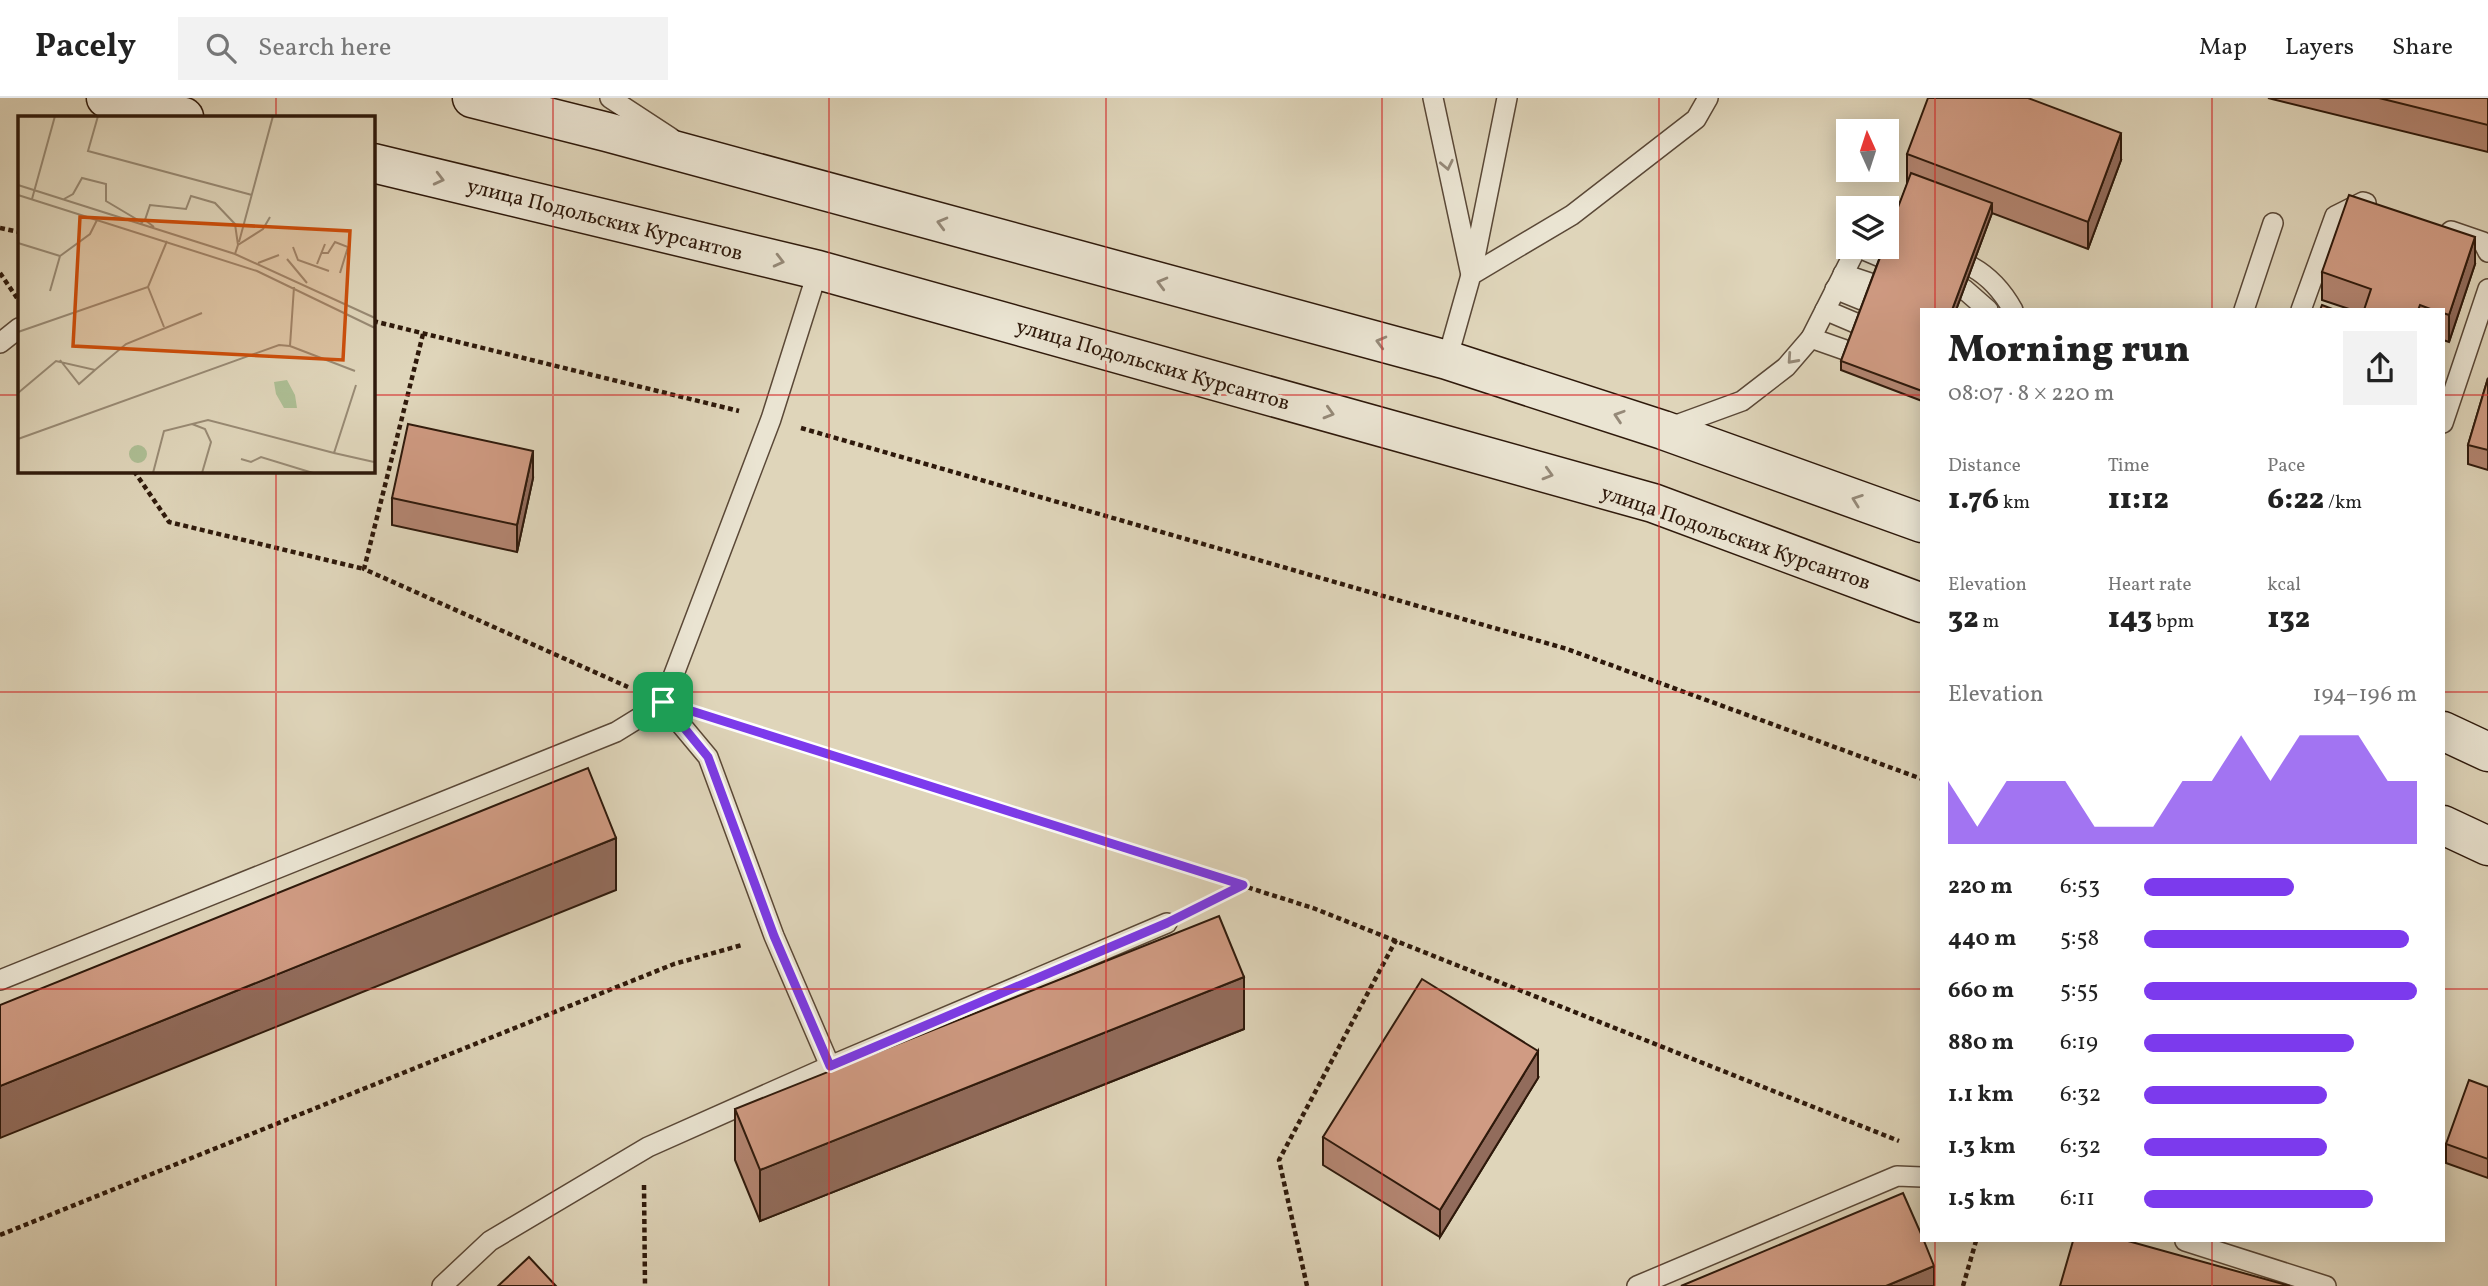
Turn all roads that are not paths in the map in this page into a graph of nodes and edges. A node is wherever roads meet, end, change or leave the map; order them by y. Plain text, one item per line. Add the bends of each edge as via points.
1 (106, 98) edge
2 (472, 98) edge
3 (553, 98) edge
4 (1433, 98) edge
5 (1507, 98) edge
6 (1708, 98) edge
7 (166, 115) edge
8 (609, 115) edge
9 (374, 163) edge
10 (2390, 211) edge
11 (2273, 223) dead end
12 (2430, 224) edge
13 (2488, 252) edge
14 (1851, 259) edge
15 (1972, 267) edge
16 (818, 270) junction
17 (1471, 275) junction
18 (1839, 281) junction
19 (1964, 289) edge
20 (2488, 289) edge
21 (1870, 293) edge
22 (1986, 308) edge
23 (2012, 308) edge
24 (2246, 308) edge
25 (2302, 308) edge
26 (1825, 310) junction
27 (1858, 324) edge
28 (18, 329) edge
29 (1811, 338) junction
30 (0, 343) edge
31 (1848, 351) edge
32 (1447, 360) junction
33 (2445, 417) edge
34 (1663, 430) junction
35 (1920, 522) edge
36 (1920, 602) edge
37 (663, 702) junction
38 (2445, 733) edge
39 (2488, 752) edge
40 (2445, 826) edge
41 (2488, 846) edge
42 (1167, 923) road end
43 (0, 980) edge
44 (830, 1066) junction
45 (1920, 1177) edge
46 (2188, 1242) edge
47 (442, 1286) edge
48 (1637, 1286) edge
49 (2326, 1286) edge

1 - 7 main road
2 - 8 main road
3 - 8 lane
4 -> 17 lane
5 - 17 lane
6 - 17 lane via 1696,119 1572,215
32 -> 8 main road via 702,158
9 -> 16 main road, улица Подольских Курсантов
10 - 25 lane via 2364,202 2335,216
11 - 24 lane
12 - 13 lane via 2483,242
14 - 18 lane
15 - 23 lane via 1986,275
16 -> 36 main road, улица Подольских Курсантов via 1653,503
16 - 37 lane via 771,419
17 - 32 lane
18 - 21 lane
18 - 26 lane
19 - 22 lane
20 - 33 lane
26 - 27 lane
26 - 29 lane
28 - 30 lane
29 - 31 lane
29 -> 34 lane via 1786,367 1742,401
34 -> 32 main road
35 -> 34 main road
37 - 43 lane via 617,732
37 - 44 lane via 708,757 774,936
38 - 39 main road
40 - 41 main road
42 - 44 lane
44 - 47 lane via 648,1147 490,1241
45 - 48 lane via 1897,1176
46 - 49 lane

